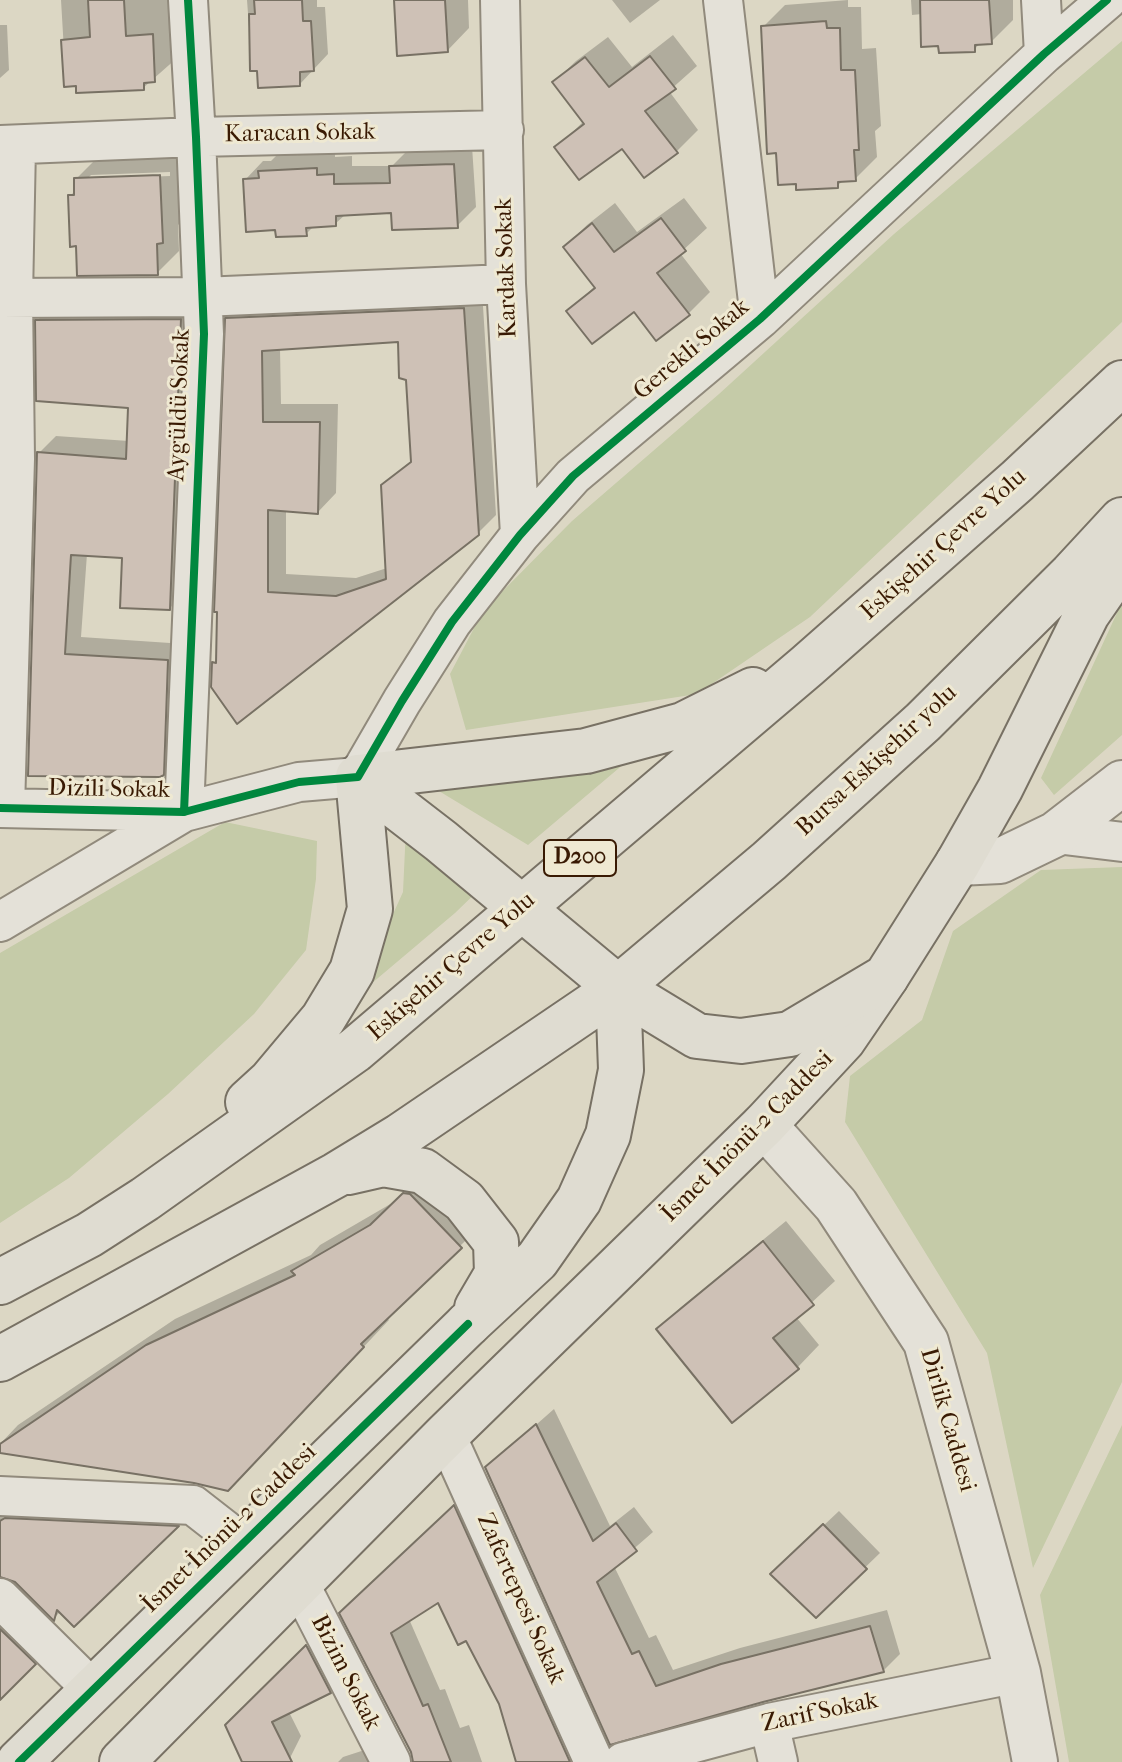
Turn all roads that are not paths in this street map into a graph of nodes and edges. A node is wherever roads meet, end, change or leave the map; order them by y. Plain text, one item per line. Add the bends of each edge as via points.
1 (188, 0) edge
2 (500, 0) edge
3 (723, 0) edge
4 (1041, 0) edge
5 (1107, 0) edge
6 (1044, 54) junction
7 (504, 130) junction
8 (196, 137) junction
9 (8, 146) edge
10 (506, 284) junction
11 (6, 297) edge
12 (202, 297) junction
13 (760, 319) junction
14 (1122, 383) edge
15 (1122, 520) edge
16 (520, 535) junction
17 (1122, 563) edge
18 (807, 666) junction
19 (358, 777) junction
20 (1122, 783) edge
21 (2, 808) edge
22 (184, 812) junction
23 (1056, 834) junction
24 (1122, 842) edge
25 (958, 863) junction
26 (521, 907) junction
27 (0, 922) edge
28 (886, 977) junction
29 (618, 988) junction
30 (764, 1125) junction
31 (336, 1175) junction
32 (145, 1199) junction
33 (0, 1282) edge
34 (468, 1324) junction
35 (0, 1359) edge
36 (446, 1435) junction
37 (0, 1496) edge
38 (243, 1544) junction
39 (299, 1583) junction
40 (0, 1598) edge
41 (1018, 1673) junction
42 (94, 1691) junction
43 (769, 1723) junction
44 (19, 1762) edge
45 (122, 1762) edge
46 (391, 1762) edge
47 (594, 1762) edge
48 (623, 1762) edge
49 (778, 1762) edge
50 (1035, 1762) edge

1 - 8 street, Aygüldü Sokak
2 - 7 street, Kardak Sokak
3 - 13 street
4 - 6 street
5 - 6 street, Gerekli Sokak
6 - 13 street, Gerekli Sokak
7 - 8 street, Karacan Sokak
7 - 10 street, Kardak Sokak
8 - 9 street, Karacan Sokak
8 - 12 street, Aygüldü Sokak
9 - 11 street
10 - 12 street
10 - 16 street, Kardak Sokak
11 - 12 street
11 - 21 street via 15,459
12 - 22 street, Aygüldü Sokak
13 - 16 street, Gerekli Sokak via 573,476
14 - 18 main road, Eskişehir Çevre Yolu / D200
15 - 29 main road, Bursa-Eskişehir yolu via 923,722
16 - 19 street, Gerekli Sokak via 452,622
17 - 25 main road, İsmet İnönü-2 Caddesi via 1087,614
18 - 19 main road via 683,725 586,751
18 - 26 main road, Eskişehir Çevre Yolu / D200
19 - 22 street, Dizili Sokak via 299,782
19 - 26 main road
19 - 32 main road via 370,909 352,971 323,1019 271,1081
20 - 23 street
21 - 22 street, Dizili Sokak
22 - 27 street
23 - 24 street
23 - 25 street via 1000,861
25 - 28 main road, İsmet İnönü-2 Caddesi
26 - 29 main road
26 - 32 main road, Eskişehir Çevre Yolu / D200 via 355,1050
28 - 29 main road via 790,1034 741,1041 697,1036
28 - 30 main road, İsmet İnönü-2 Caddesi via 843,1040
29 - 31 main road
29 - 34 main road via 621,1070 608,1135 579,1200 537,1260
30 - 36 main road, İsmet İnönü-2 Caddesi
30 - 41 street, Dirlik Caddesi via 836,1205 926,1342
31 - 34 main road via 383,1164 423,1171 464,1201 496,1242 497,1274
31 - 35 main road
32 - 33 main road, Eskişehir Çevre Yolu / D200
34 - 38 main road, İsmet İnönü-2 Caddesi
36 - 39 main road, İsmet İnönü-2 Caddesi
36 - 47 street, Zafertepesi Sokak
37 - 38 street via 193,1505
38 - 42 main road, İsmet İnönü-2 Caddesi
39 - 45 main road, İsmet İnönü-2 Caddesi
39 - 46 street, Bizim Sokak
40 - 42 street
41 - 43 street, Zarif Sokak
41 - 50 street, Dirlik Caddesi
42 - 44 main road, İsmet İnönü-2 Caddesi
43 - 48 street, Zarif Sokak
43 - 49 street

